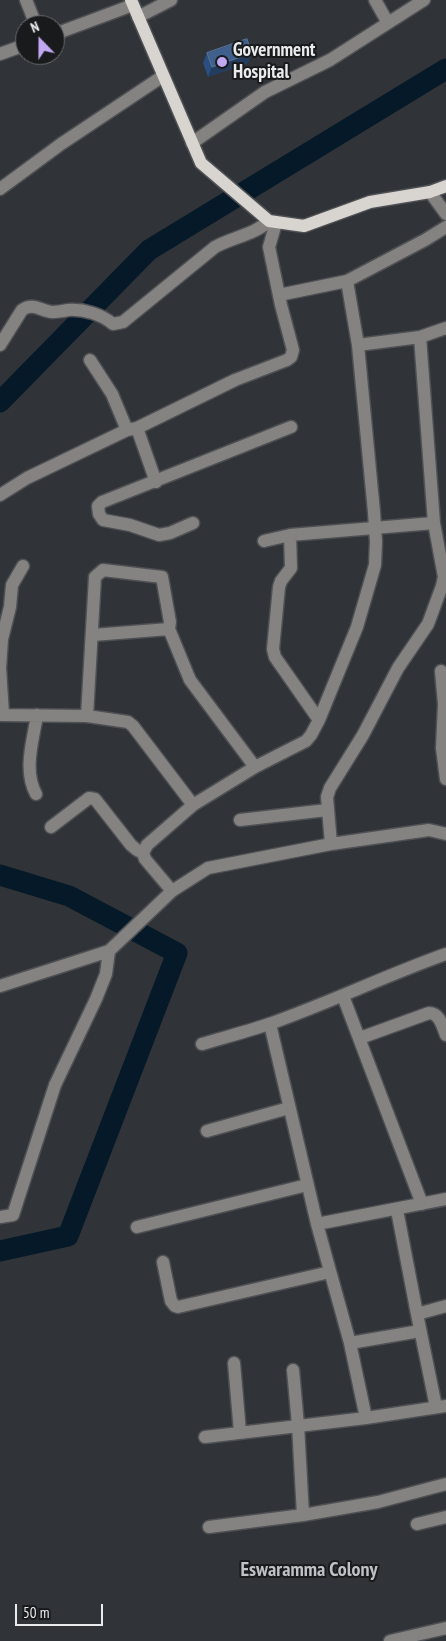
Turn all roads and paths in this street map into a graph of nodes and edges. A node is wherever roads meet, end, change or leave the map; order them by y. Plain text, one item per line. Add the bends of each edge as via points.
1 (26, 0) edge
2 (170, 0) edge
3 (375, 0) edge
4 (424, 0) edge
5 (134, 7) edge
6 (32, 15) edge
7 (388, 23) junction
8 (65, 31) edge
9 (15, 49) edge
10 (0, 54) edge
11 (163, 76) junction
12 (192, 142) junction
13 (446, 186) edge
14 (0, 189) edge
15 (430, 192) junction
16 (446, 214) edge
17 (271, 222) junction
18 (446, 227) edge
19 (347, 281) junction
20 (279, 295) junction
21 (446, 328) edge
22 (420, 336) junction
23 (0, 345) edge
24 (358, 345) junction
25 (90, 360) dead end
26 (291, 427) dead end
27 (132, 429) junction
28 (156, 482) junction
29 (0, 495) edge
30 (193, 523) dead end
31 (434, 523) junction
32 (375, 528) junction
33 (290, 535) junction
34 (264, 541) dead end
35 (23, 566) dead end
36 (169, 628) junction
37 (93, 635) junction
38 (441, 671) dead end
39 (1, 715) edge
40 (37, 715) junction
41 (88, 716) junction
42 (319, 720) junction
43 (255, 768) junction
44 (446, 779) edge
45 (36, 794) dead end
46 (193, 805) junction
47 (327, 810) junction
48 (240, 820) dead end
49 (51, 827) dead end
50 (446, 834) edge
51 (331, 844) junction
52 (143, 853) junction
53 (168, 895) junction
54 (109, 951) junction
55 (446, 954) edge
56 (0, 986) edge
57 (342, 996) junction
58 (270, 1024) junction
59 (446, 1035) edge
60 (360, 1038) junction
61 (202, 1044) dead end
62 (289, 1108) junction
63 (207, 1131) dead end
64 (307, 1184) junction
65 (446, 1199) edge
66 (422, 1204) junction
67 (397, 1210) junction
68 (0, 1218) edge
69 (316, 1224) junction
70 (137, 1227) dead end
71 (162, 1262) dead end
72 (330, 1272) junction
73 (446, 1306) edge
74 (417, 1314) junction
75 (420, 1331) junction
76 (350, 1343) junction
77 (234, 1363) dead end
78 (293, 1370) dead end
79 (441, 1406) edge
80 (366, 1418) junction
81 (298, 1425) junction
82 (240, 1432) junction
83 (205, 1437) dead end
84 (446, 1484) edge
85 (303, 1515) junction
86 (446, 1517) edge
87 (417, 1524) dead end
88 (209, 1527) dead end
89 (446, 1628) edge
90 (390, 1641) edge

1 - 6 street
2 - 5 street
3 - 7 street
4 - 7 street
5 - 8 street
5 - 11 main road
7 - 12 street via 330,60 265,92
9 - 10 street
11 - 12 main road
11 - 14 street
12 - 17 main road via 201,164
13 - 15 main road
15 - 16 street
15 - 17 main road via 370,202 304,226
17 - 20 street via 269,247
17 - 23 street via 215,248 123,322 113,324 88,312 54,312 32,306 22,310
18 - 19 street
19 - 20 street
19 - 24 street
20 - 27 street via 293,350 291,357 234,380
21 - 22 street
22 - 24 street
22 - 31 street
24 - 32 street
25 - 27 street
26 - 28 street
27 - 28 street
27 - 29 street via 27,478
28 - 30 street via 102,502 98,506 101,518 160,535
31 - 32 street
31 - 47 street via 444,577 428,624 398,668 333,783 327,797
32 - 33 street
32 - 42 street via 375,565 357,627
33 - 34 street
33 - 42 street via 291,568 279,587 273,650
35 - 39 street via 12,585 2,639
36 - 37 street
36 - 37 street via 162,577 103,570 95,577
36 - 43 street via 190,680
37 - 41 street
38 - 44 street via 444,704 442,748
39 - 40 street
40 - 41 street
40 - 45 street via 29,771
41 - 46 street via 124,721 133,726
42 - 43 street via 306,741
43 - 46 street
46 - 52 street via 147,845
47 - 48 street
47 - 51 street
49 - 52 street via 92,798 131,845
50 - 51 street via 429,830
51 - 53 street via 208,868
52 - 53 street
53 - 54 street
54 - 56 street
54 - 68 street via 106,974 55,1085 13,1215
55 - 57 street
57 - 58 street
57 - 60 street
58 - 61 street
58 - 62 street
59 - 60 street via 439,1017 430,1013
60 - 66 street
62 - 63 street
62 - 64 street
64 - 69 street
64 - 70 street
65 - 66 street
66 - 67 street
67 - 69 street
67 - 74 street
69 - 72 street
71 - 72 street via 171,1301 178,1307
72 - 76 street
73 - 74 street
74 - 75 street
75 - 76 street
75 - 79 street
76 - 80 street
77 - 82 street
78 - 81 street
79 - 80 street
80 - 81 street
81 - 82 street
81 - 85 street
82 - 83 street
84 - 85 street via 378,1502
85 - 88 street
86 - 87 street
89 - 90 street

